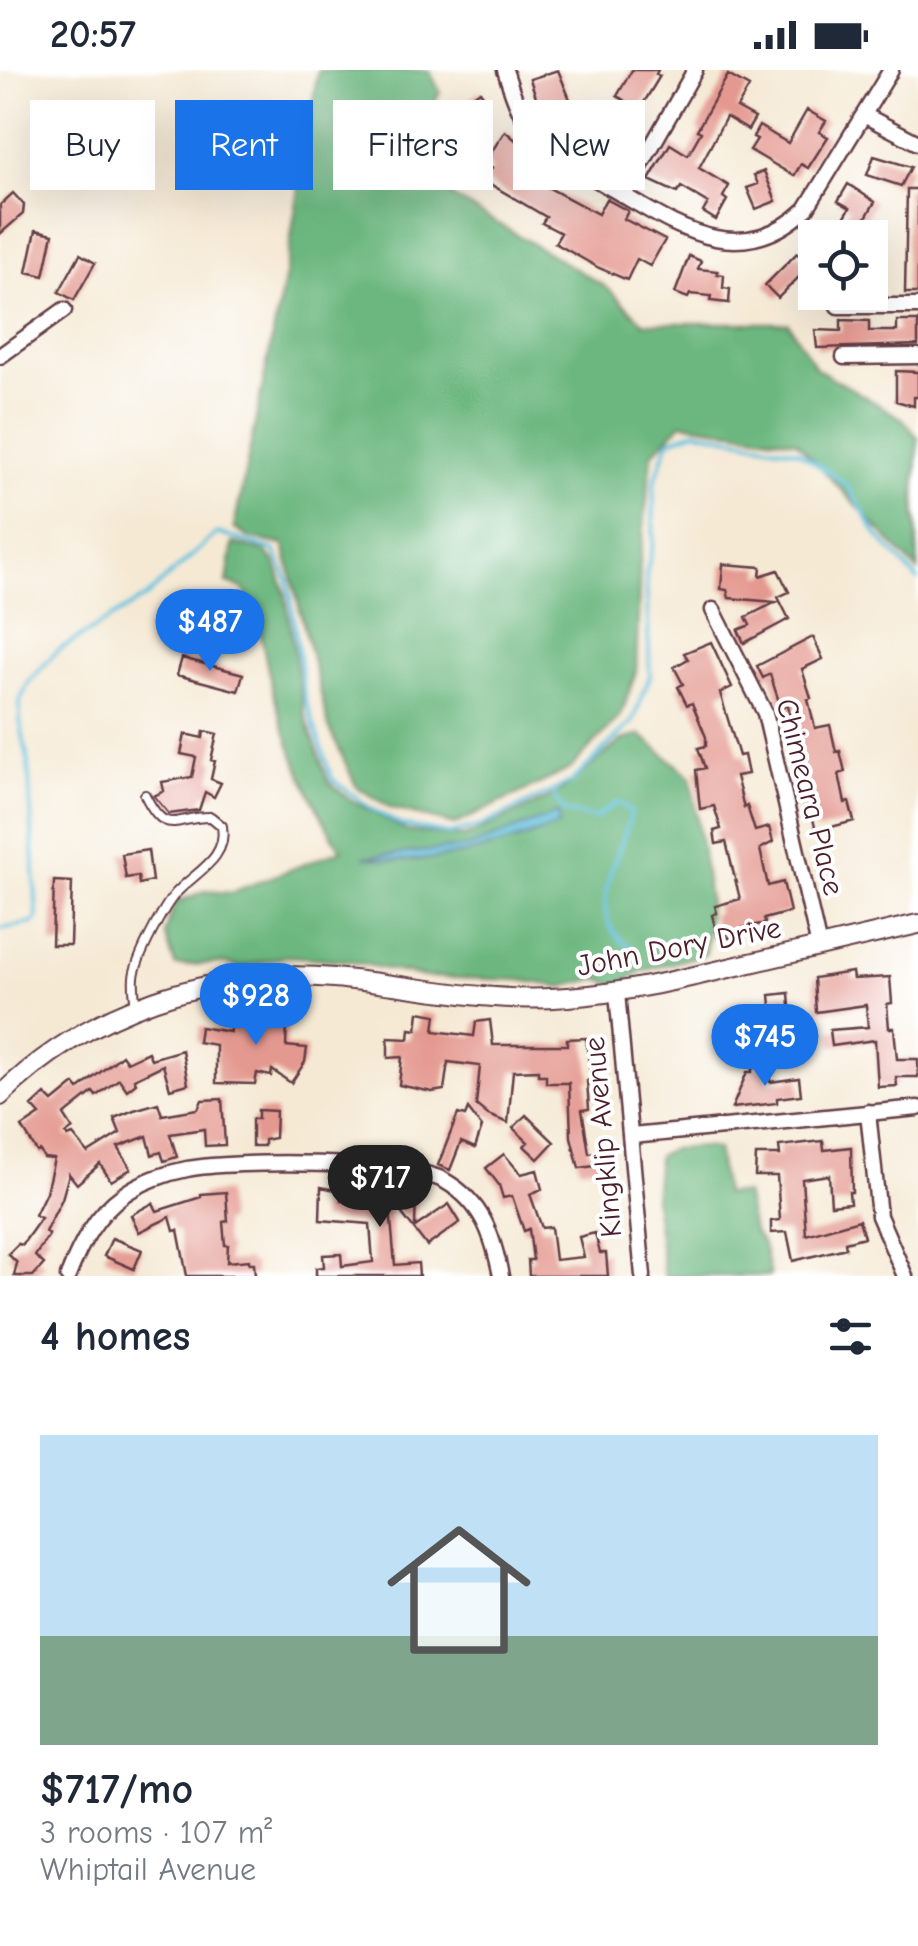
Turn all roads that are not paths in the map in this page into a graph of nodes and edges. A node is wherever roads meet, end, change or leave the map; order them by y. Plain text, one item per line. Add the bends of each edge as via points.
1 (504, 70) edge
2 (696, 70) edge
3 (891, 70) edge
4 (864, 115) junction
5 (918, 143) edge
6 (624, 195) junction
7 (888, 306) edge
8 (918, 306) edge
9 (64, 310) dead end
10 (0, 356) edge
11 (918, 356) edge
12 (844, 357) dead end
13 (713, 610) dead end
14 (145, 795) dead end
15 (918, 924) edge
16 (819, 947) junction
17 (618, 992) junction
18 (136, 1008) junction
19 (0, 1096) edge
20 (918, 1108) edge
21 (868, 1112) junction
22 (632, 1136) junction
23 (68, 1276) edge
24 (501, 1276) edge
25 (643, 1276) edge
26 (906, 1276) edge

1 - 6 street via 536,136
2 - 6 street
3 - 4 street
4 - 5 street
4 - 6 street via 813,201 764,236 709,238
7 - 8 street
9 - 10 street
11 - 12 street
13 - 16 street, Chimeara Place via 765,714
14 - 18 lane via 164,822 211,817 222,826 223,838 213,860 174,894 145,950 134,973
15 - 16 street, John Dory Drive
16 - 17 street, John Dory Drive
17 - 18 street, John Dory Drive via 516,998 277,976 210,984
17 - 22 street, Kingklip Avenue
18 - 19 street, John Dory Drive via 73,1039
20 - 21 street
21 - 22 street
21 - 26 street via 879,1216
22 - 25 street, Kingklip Avenue
23 - 24 street via 107,1209 146,1182 191,1168 276,1166 394,1167 431,1174 481,1213

